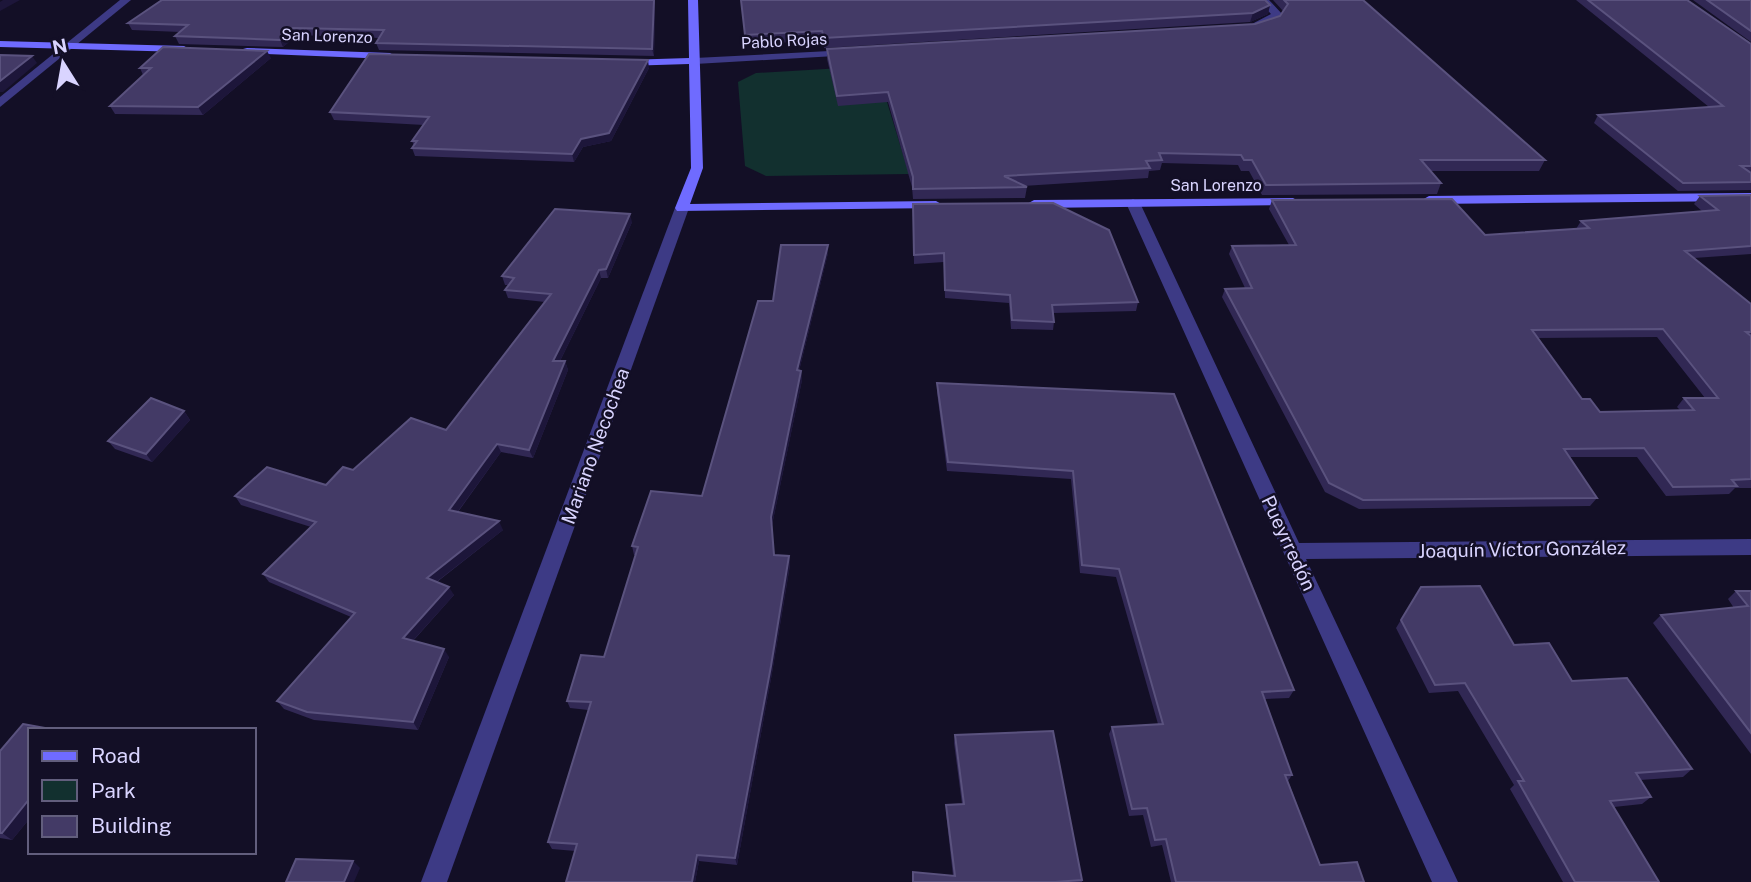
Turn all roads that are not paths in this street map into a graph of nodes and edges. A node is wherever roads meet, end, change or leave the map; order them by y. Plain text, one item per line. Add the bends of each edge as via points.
1 (126, 0) edge
2 (693, 0) edge
3 (1263, 0) edge
4 (1238, 29) edge
5 (0, 44) edge
6 (68, 46) junction
7 (191, 50) edge
8 (233, 51) edge
9 (864, 52) edge
10 (401, 56) edge
11 (695, 61) junction
12 (610, 63) edge
13 (0, 103) edge
14 (1751, 197) edge
15 (1416, 200) edge
16 (1304, 202) edge
17 (1133, 203) junction
18 (1020, 204) edge
19 (953, 205) edge
20 (682, 208) junction
21 (1751, 547) edge
22 (1293, 551) junction
23 (434, 882) edge
24 (1445, 882) edge

1 - 6 street
2 - 11 main road, Mariano Necochea
3 - 4 street via 1278,15 1272,21
5 - 6 main road
6 - 7 main road
6 - 13 street
8 - 10 main road, San Lorenzo
9 - 11 street, Pablo Rojas
11 - 12 main road
11 - 20 main road, Mariano Necochea via 697,168
14 - 15 main road
16 - 17 main road, San Lorenzo
17 - 18 main road, San Lorenzo
17 - 22 street, Pueyrredón
19 - 20 main road
20 - 23 street, Mariano Necochea
21 - 22 street, Joaquín Víctor González
22 - 24 street, Pueyrredón

